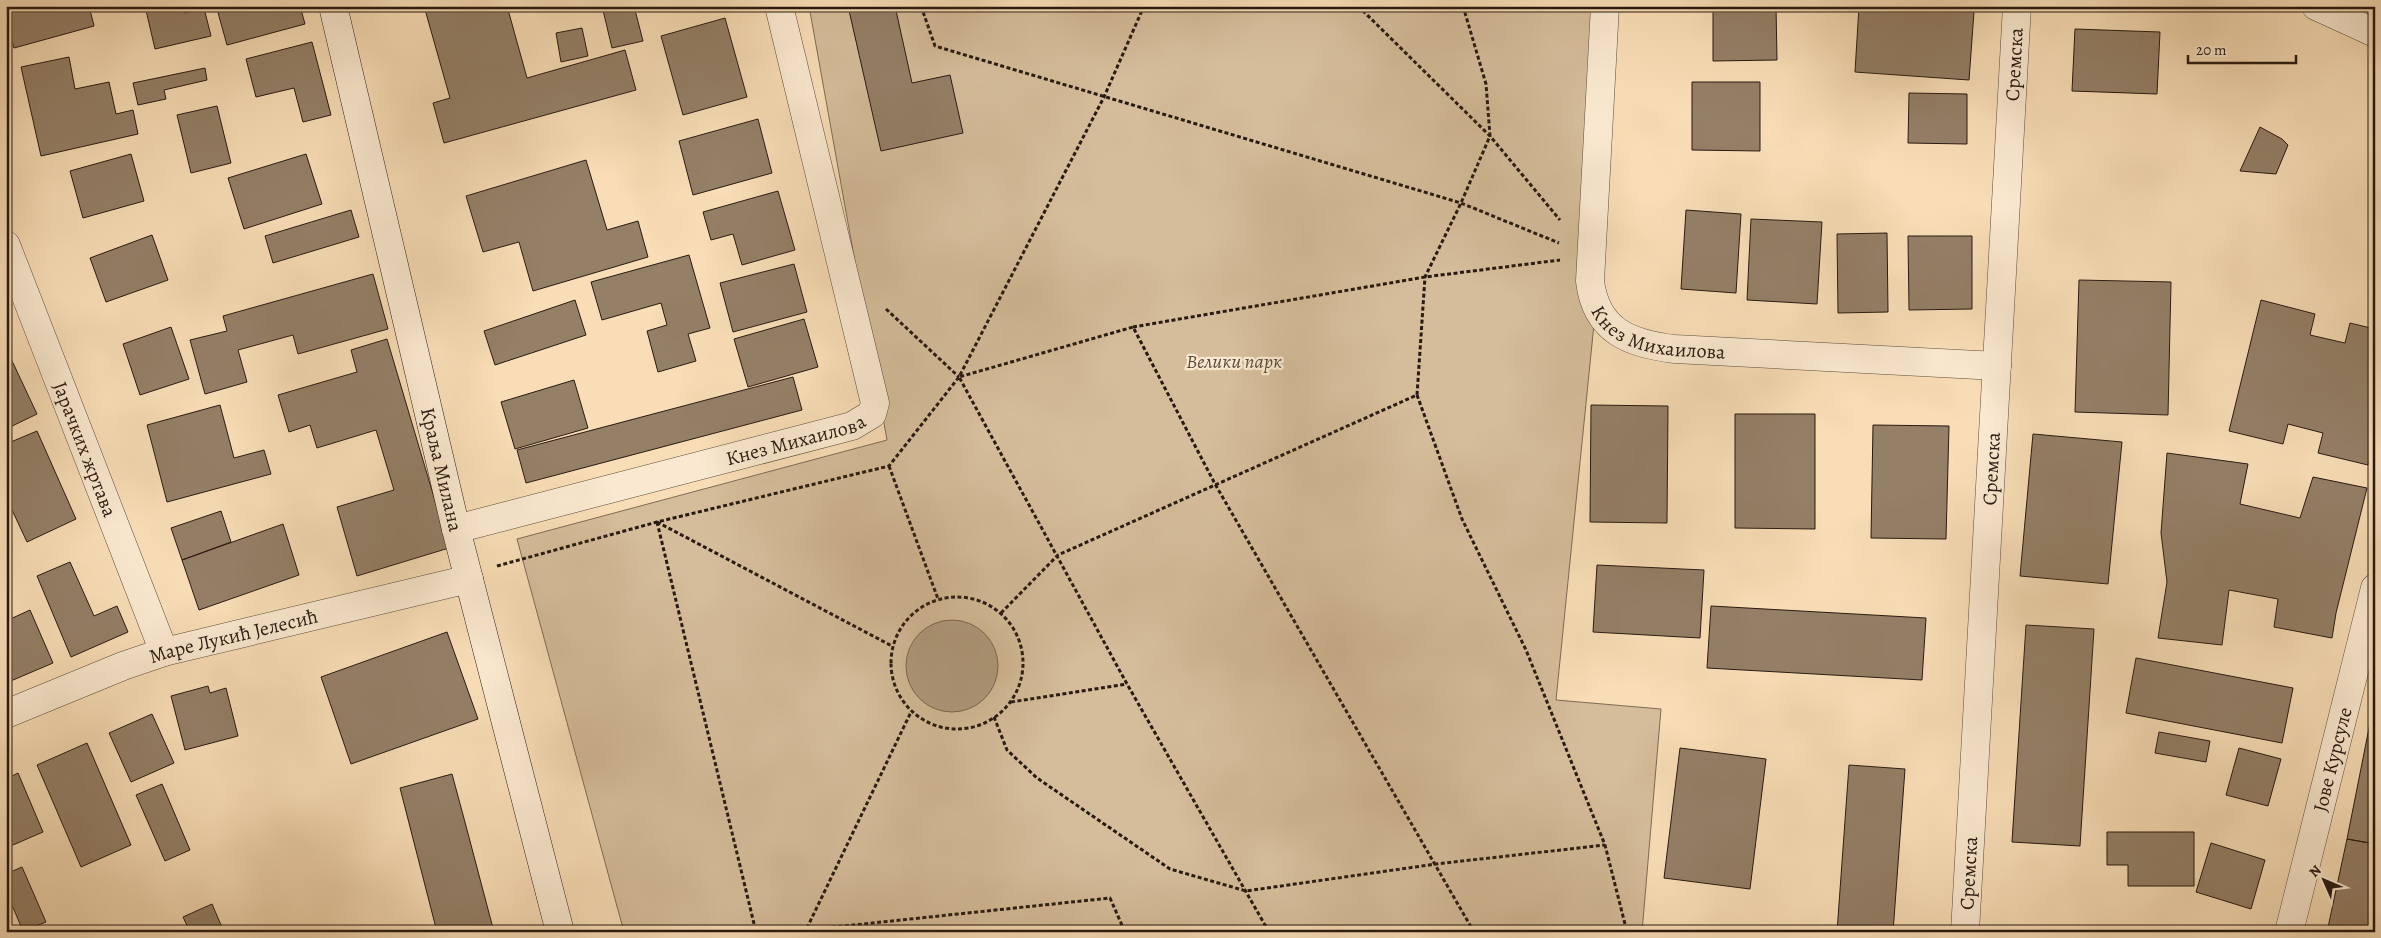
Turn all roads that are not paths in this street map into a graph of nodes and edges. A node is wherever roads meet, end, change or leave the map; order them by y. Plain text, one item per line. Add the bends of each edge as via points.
1 (333, 6) edge
2 (779, 6) edge
3 (1605, 6) edge
4 (2017, 6) edge
5 (2316, 6) edge
6 (2375, 34) edge
7 (6, 245) edge
8 (1997, 366) junction
9 (456, 529) junction
10 (468, 577) junction
11 (2375, 588) edge
12 (2369, 636) edge
13 (164, 652) junction
14 (6, 714) edge
15 (560, 932) edge
16 (1964, 932) edge
17 (2289, 932) edge

1 - 9 street, Краља Милана
2 - 9 street, Кнез Михаилова via 875,403 872,414 852,426
3 - 8 street, Кнез Михаилова via 1590,281 1596,307 1614,330 1643,343 1675,349
4 - 8 street, Сремска
5 - 6 street
7 - 13 street, Јарачких жртава
8 - 16 street, Сремска
9 - 10 street, Краља Милана
10 - 13 street, Маре Лукић Јелесић
10 - 15 street, Краља Милана
11 - 12 street, Јове Курсуле
12 - 17 street, Јове Курсуле
13 - 14 street, Маре Лукић Јелесић

